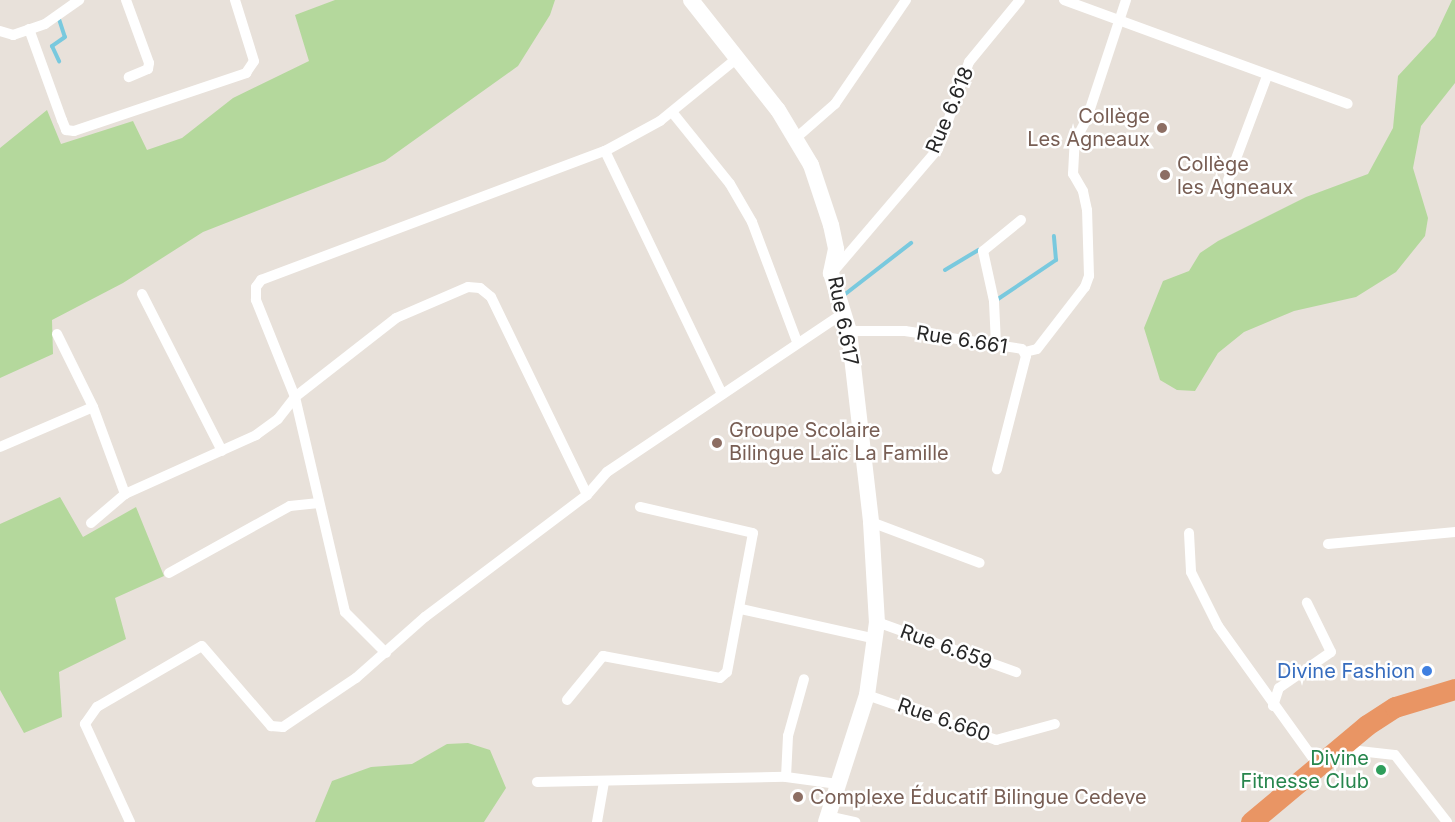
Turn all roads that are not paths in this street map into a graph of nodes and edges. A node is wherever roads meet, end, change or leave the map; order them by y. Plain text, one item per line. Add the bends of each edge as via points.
1 (79, 0) edge
2 (126, 0) edge
3 (235, 0) edge
4 (691, 0) edge
5 (906, 0) edge
6 (1020, 0) edge
7 (1064, 0) edge
8 (1126, 0) edge
9 (1118, 22) junction
10 (29, 29) junction
11 (0, 31) edge
12 (736, 59) junction
13 (1267, 76) junction
14 (129, 77) dead end
15 (1348, 104) dead end
16 (672, 111) junction
17 (796, 138) junction
18 (605, 151) junction
19 (1228, 180) dead end
20 (1021, 220) dead end
21 (831, 273) junction
22 (142, 294) dead end
23 (842, 314) junction
24 (849, 331) junction
25 (57, 334) dead end
26 (797, 342) junction
27 (996, 344) junction
28 (1025, 352) junction
29 (722, 394) junction
30 (295, 397) junction
31 (93, 407) junction
32 (0, 447) edge
33 (222, 451) junction
34 (997, 469) dead end
35 (125, 494) junction
36 (587, 495) junction
37 (319, 503) junction
38 (639, 507) dead end
39 (871, 522) junction
40 (91, 523) dead end
41 (1455, 532) edge
42 (1189, 533) dead end
43 (1328, 544) dead end
44 (980, 563) dead end
45 (170, 573) dead end
46 (1307, 603) dead end
47 (741, 609) junction
48 (877, 622) junction
49 (876, 639) junction
50 (386, 653) junction
51 (1016, 672) dead end
52 (804, 679) dead end
53 (1455, 689) edge
54 (867, 695) junction
55 (567, 700) dead end
56 (1273, 706) junction
57 (1055, 724) dead end
58 (1338, 748) junction
59 (1318, 765) junction
60 (786, 777) junction
61 (537, 782) dead end
62 (604, 782) junction
63 (838, 784) junction
64 (826, 819) edge
65 (130, 822) edge
66 (597, 822) edge
67 (855, 822) edge
68 (1251, 822) edge
69 (1447, 822) edge

1 - 10 street via 70,9
2 - 14 street via 149,63 148,69
3 - 10 street via 254,61 246,73 74,131 66,130
4 - 12 street, Rue 6.617
5 - 17 street via 842,95
6 - 21 street, Rue 6.618 via 969,62 938,149
7 - 9 street
8 - 9 street
9 - 13 street
9 - 28 street via 1087,118 1075,141 1073,174 1088,210 1089,276 1085,287 1037,349
10 - 11 street via 13,35
12 - 16 street
12 - 17 street, Rue 6.617
13 - 15 street
13 - 19 street
16 - 18 street
16 - 26 street via 730,184 749,215
17 - 21 street, Rue 6.617 via 826,203 836,249
18 - 29 street
18 - 30 street via 261,280 256,287 256,300
20 - 27 street via 983,251 994,301
21 - 23 street, Rue 6.617
22 - 33 street
23 - 24 street, Rue 6.617
23 - 26 street
24 - 27 street, Rue 6.661 via 905,331
24 - 39 street, Rue 6.617
25 - 31 street
26 - 29 street
27 - 28 street, Rue 6.661
28 - 34 street, Rue 6.661
29 - 36 street via 607,472
30 - 33 street via 278,419
30 - 36 street via 396,318 468,287 480,288 491,297
30 - 37 street
31 - 32 street
31 - 35 street
33 - 35 street
35 - 40 street
36 - 50 street via 425,617
37 - 45 street via 290,506
37 - 50 street via 345,612
38 - 47 street via 753,533
39 - 44 street
39 - 48 street, Rue 6.617
41 - 43 street
42 - 56 street via 1191,572 1197,587
46 - 56 street via 1331,652 1279,688
47 - 49 street
47 - 55 street via 727,672 720,678 603,656
48 - 49 street, Rue 6.617
48 - 51 street, Rue 6.659
49 - 54 street, Rue 6.617
50 - 65 street via 283,728 271,726 202,646 97,707 85,724
52 - 60 street via 788,736
53 - 58 highway via 1395,707
54 - 57 street, Rue 6.660 via 996,740
54 - 63 street, Rue 6.617
56 - 59 street
58 - 59 highway
58 - 69 street via 1395,755
59 - 68 highway
60 - 62 street
60 - 63 street
61 - 62 street
62 - 66 street
63 - 64 street, Rue 6.617
64 - 67 street

